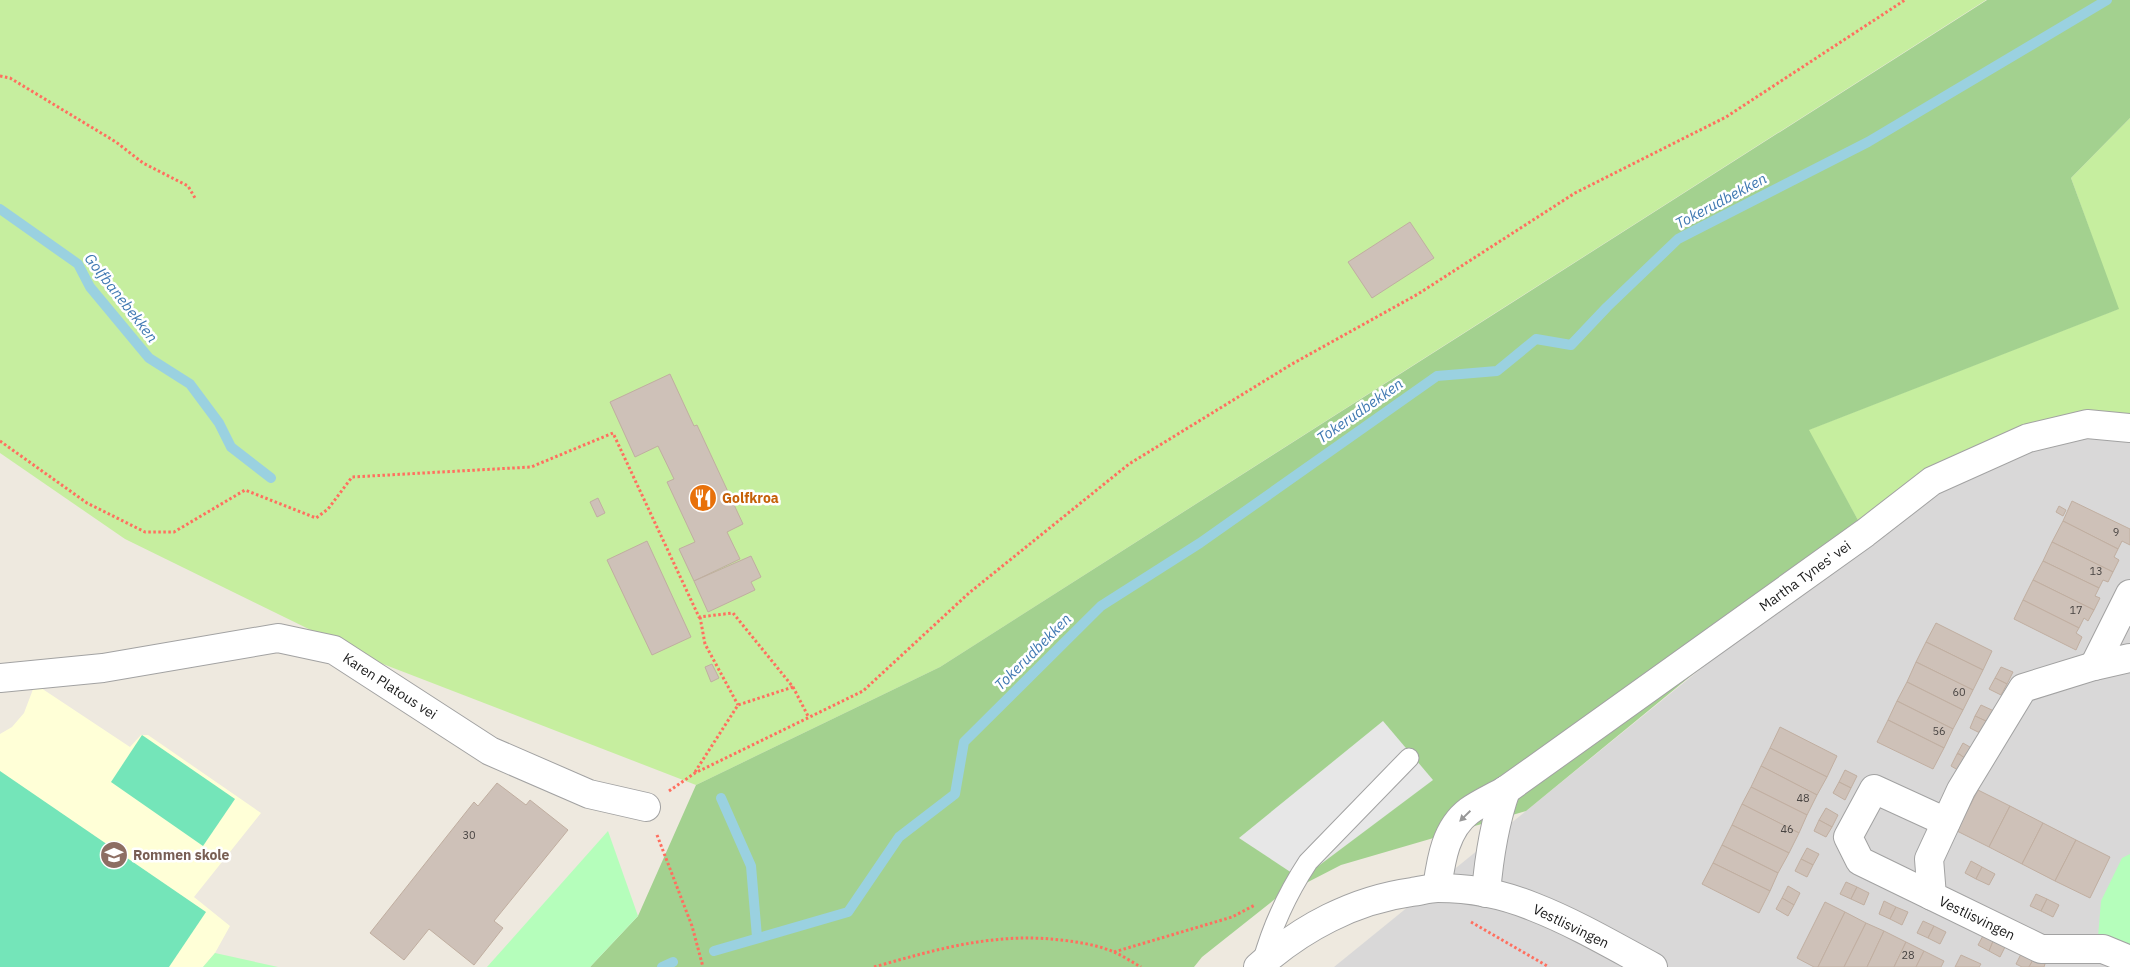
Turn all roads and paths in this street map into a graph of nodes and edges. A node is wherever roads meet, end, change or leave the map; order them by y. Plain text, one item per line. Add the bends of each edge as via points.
1 (1906, 0) edge
2 (0, 76) edge
3 (195, 198) dead end
4 (2130, 428) edge
5 (0, 441) edge
6 (2130, 594) edge
7 (700, 617) junction
8 (2130, 658) edge
9 (2094, 666) junction
10 (0, 678) edge
11 (793, 687) junction
12 (738, 705) junction
13 (808, 716) junction
14 (1409, 758) dead end
15 (695, 773) junction
16 (1506, 790) junction
17 (646, 807) junction
18 (1946, 822) junction
19 (1294, 882) junction
20 (1438, 888) junction
21 (1486, 893) junction
22 (1932, 896) junction
23 (1466, 920) dead end
24 (1114, 952) junction
25 (2130, 960) edge
26 (1260, 965) edge
27 (703, 967) edge
28 (874, 967) edge
29 (1141, 967) edge
30 (1548, 967) edge
31 (1653, 967) edge

1 - 13 path via 1726,117 1575,193 1418,294 1292,364 1129,464 969,593 863,691
2 - 3 path via 10,78 143,162 188,186
4 - 16 street, Martha Tynes' vei via 2086,424 2028,438 1932,481 1865,533
5 - 7 path via 87,502 145,532 174,532 245,490 316,518 328,509 352,477 531,466 613,433
6 - 9 street
7 - 11 path via 733,613
7 - 12 path via 705,644
8 - 9 street
9 - 18 street, Vestlisvingen via 2023,688 1961,790
10 - 17 street, Karen Platous vei via 103,668 278,638 334,650 490,751 589,794
11 - 12 path
11 - 13 path
12 - 15 path
13 - 15 path
14 - 19 lane via 1308,862
15 - 17 path
16 -> 20 street, Martha Tynes' vei via 1468,811 1458,823 1447,841
16 - 21 street via 1494,829
17 - 27 path via 692,926
18 - 22 street, Vestlisvingen via 1929,859
18 - 22 street via 1874,789 1848,837 1860,861
19 - 24 path via 1232,917
19 - 26 lane
20 - 21 street, Vestlisvingen
20 - 26 street, Vestlisvingen via 1370,900 1338,913 1304,932
21 - 31 street, Vestlisvingen via 1534,907
22 - 25 street, Vestlisvingen via 2041,949 2103,949
23 - 30 path
24 - 28 path via 1043,937 1000,938 947,946
24 - 29 path

